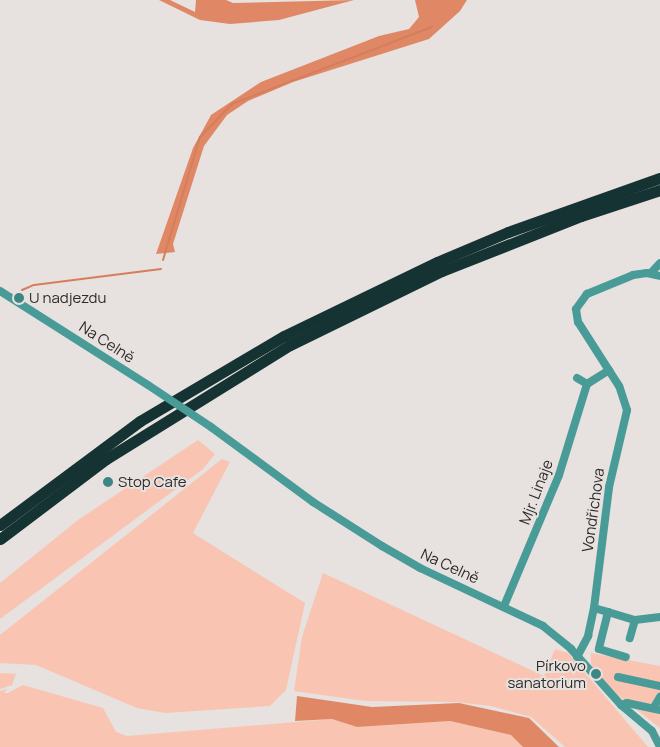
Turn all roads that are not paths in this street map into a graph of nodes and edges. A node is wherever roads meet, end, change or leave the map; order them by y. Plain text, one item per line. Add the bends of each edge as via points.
1 (660, 178) edge
2 (660, 190) edge
3 (660, 263) edge
4 (652, 273) junction
5 (660, 276) edge
6 (0, 291) edge
7 (609, 370) junction
8 (577, 378) dead end
9 (586, 384) junction
10 (0, 525) edge
11 (0, 539) edge
12 (504, 606) junction
13 (594, 608) junction
14 (608, 612) junction
15 (660, 617) edge
16 (635, 620) junction
17 (630, 638) dead end
18 (577, 657) junction
19 (626, 657) dead end
20 (618, 677) dead end
21 (660, 686) edge
22 (660, 696) edge
23 (621, 705) junction
24 (657, 709) edge
25 (660, 746) edge

1 - 10 highway via 525,226 437,262 284,336 140,421
2 - 11 highway via 572,219 460,264 290,345 106,459
3 - 4 street
4 - 5 street
4 - 7 street, Vondřichova via 633,275 587,294 578,305 578,322
6 - 12 street, Na Celně, bridge via 211,427 313,502 382,546 420,568
7 - 9 street
7 - 13 street, Vondřichova via 623,394 627,419 609,487
8 - 9 street
9 - 12 street, Mjr. Linaje via 555,484
12 - 18 street, Na Celně via 543,626
13 - 14 street
13 - 18 street, Vondřichova via 588,636
14 - 16 street
14 - 19 street via 599,650
15 - 16 street
16 - 17 street
18 - 23 street, Na Celně
20 - 21 street
22 - 24 street
23 - 24 street
23 - 25 street, Na Celně via 652,731

